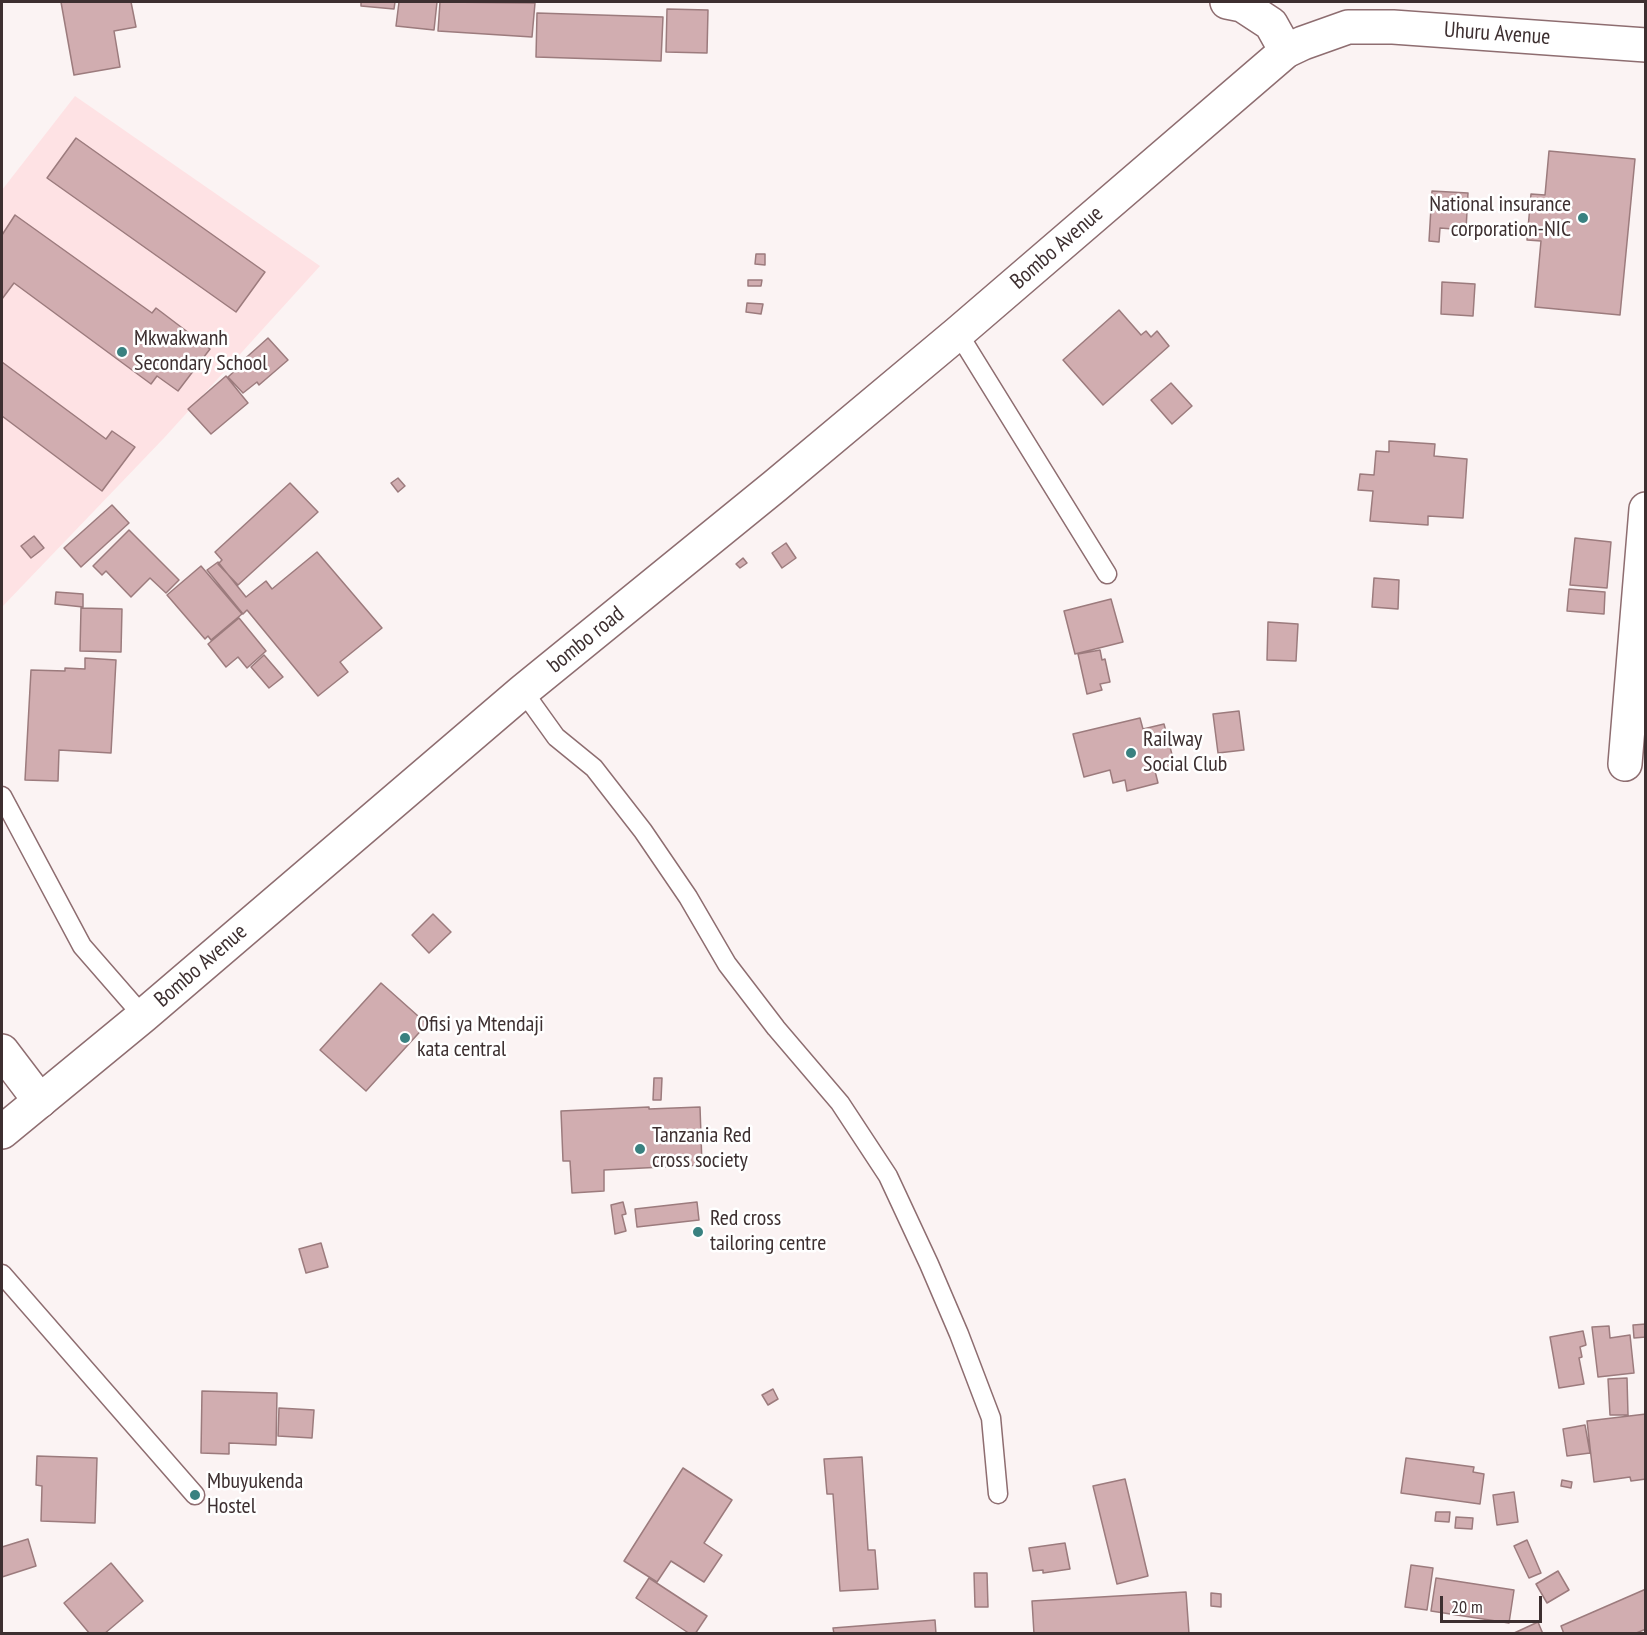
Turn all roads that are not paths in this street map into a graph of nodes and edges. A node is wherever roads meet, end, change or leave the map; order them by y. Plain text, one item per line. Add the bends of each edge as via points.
1 (1227, 2) edge
2 (1349, 14) edge
3 (1646, 45) edge
4 (1286, 51) junction
5 (958, 333) junction
6 (775, 486) joint
7 (1646, 509) edge
8 (1107, 574) dead end
9 (523, 691) junction
10 (1625, 764) dead end
11 (2, 796) edge
12 (399, 796) joint
13 (143, 1016) junction
14 (2, 1051) edge
15 (40, 1101) junction
16 (2, 1132) edge
17 (2, 1274) edge
18 (998, 1494) dead end
19 (195, 1495) dead end

1 - 4 street via 1242,5 1271,24
2 - 3 street, Uhuru Avenue via 1394,27
2 - 4 street, Bombo Avenue
4 - 5 street, Bombo Avenue
5 - 6 street, Bombo Avenue
5 - 8 lane
6 - 9 street, bombo road
7 - 10 street
9 - 12 street, bombo road
9 - 18 lane via 556,737 594,768 643,831 727,964 776,1029 840,1102 888,1176 938,1284 991,1418
11 - 13 lane via 82,946
12 - 13 street, Bombo Avenue
13 - 15 street, Bombo Avenue
14 - 15 street
15 - 16 street, Bombo Avenue
17 - 19 lane

